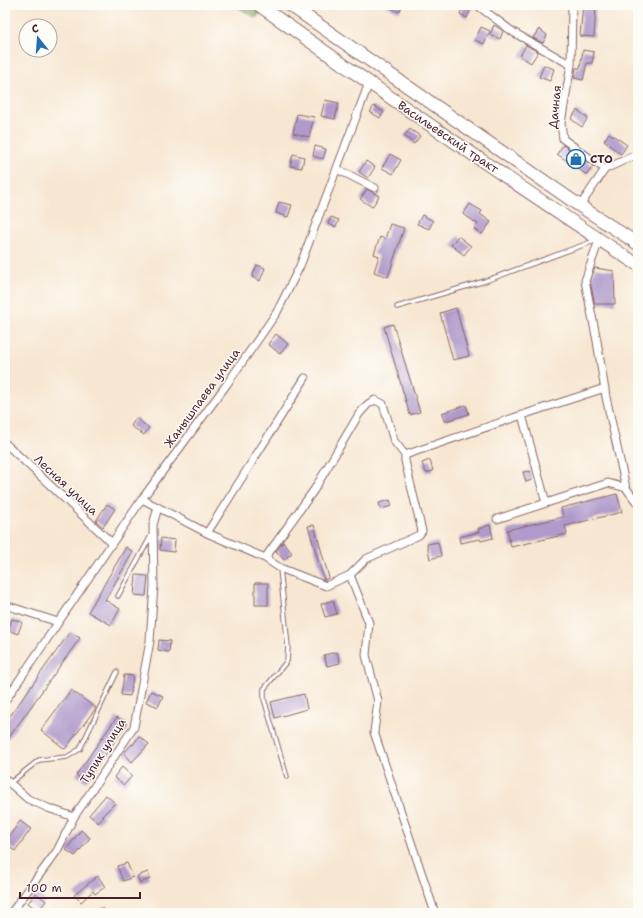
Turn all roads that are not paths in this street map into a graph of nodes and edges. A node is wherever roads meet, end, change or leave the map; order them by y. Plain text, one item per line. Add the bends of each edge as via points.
1 (259, 5) edge
2 (290, 5) edge
3 (477, 5) edge
4 (572, 5) edge
5 (571, 66) junction
6 (369, 83) junction
7 (638, 154) edge
8 (524, 168) junction
9 (337, 169) junction
10 (605, 169) junction
11 (514, 182) junction
12 (549, 185) junction
13 (375, 188) dead end
14 (538, 199) junction
15 (580, 206) junction
16 (599, 240) junction
17 (638, 244) edge
18 (638, 265) edge
19 (397, 307) dead end
20 (305, 378) dead end
21 (605, 388) junction
22 (522, 415) junction
23 (5, 443) edge
24 (405, 455) junction
25 (626, 488) junction
26 (142, 499) junction
27 (546, 503) junction
28 (638, 504) edge
29 (158, 507) junction
30 (497, 519) dead end
31 (154, 531) junction
32 (207, 533) junction
33 (112, 543) junction
34 (265, 558) junction
35 (280, 568) junction
36 (350, 575) junction
37 (118, 596) dead end
38 (5, 605) edge
39 (58, 622) junction
40 (117, 672) dead end
41 (5, 701) edge
42 (287, 777) dead end
43 (8, 781) edge
44 (74, 817) junction
45 (11, 913) edge
46 (435, 913) edge

1 - 6 main road, Васильевский тракт
2 - 8 main road, Васильевский тракт
3 - 5 street via 513,32
4 - 5 street, Дачная
5 - 10 street, Дачная via 561,123 563,139
6 - 9 street, Жанышпаева улица
6 - 11 main road, Васильевский тракт
7 - 10 street
8 - 11 main road
8 - 12 main road, Васильевский тракт
9 - 13 street
9 - 26 street, Жанышпаева улица via 300,266 277,312
10 - 15 street
11 - 14 main road, Васильевский тракт
12 - 14 main road
12 - 15 main road, Васильевский тракт
14 - 16 main road, Васильевский тракт
15 - 17 main road, Васильевский тракт
16 - 18 main road, Васильевский тракт
16 - 19 lane via 485,281
16 - 21 street via 585,281
20 - 32 street
21 - 22 street
21 - 25 street
22 - 24 street
22 - 27 street
23 - 33 street, Лесная улица
24 - 34 street via 394,441 383,404 375,400 368,404 359,414 314,490
24 - 36 street via 422,531 419,535 366,558
25 - 27 street via 608,483
25 - 28 street
26 - 29 street
26 - 33 street, Жанышпаева улица
27 - 30 street
29 - 31 street, Тупик улица
29 - 32 street
31 - 37 lane
31 - 44 street, Тупик улица via 150,641 134,727
32 - 34 street
33 - 39 street, Жанышпаева улица
34 - 35 street
35 - 36 street via 326,586
35 - 42 lane via 288,647 287,661 264,689 264,699
36 - 46 street via 369,623 366,656 378,701 374,732
38 - 39 street
39 - 41 street, Жанышпаева улица
40 - 43 lane via 80,749 67,757 39,760
43 - 44 street via 28,798
44 - 45 street, Тупик улица via 56,851

